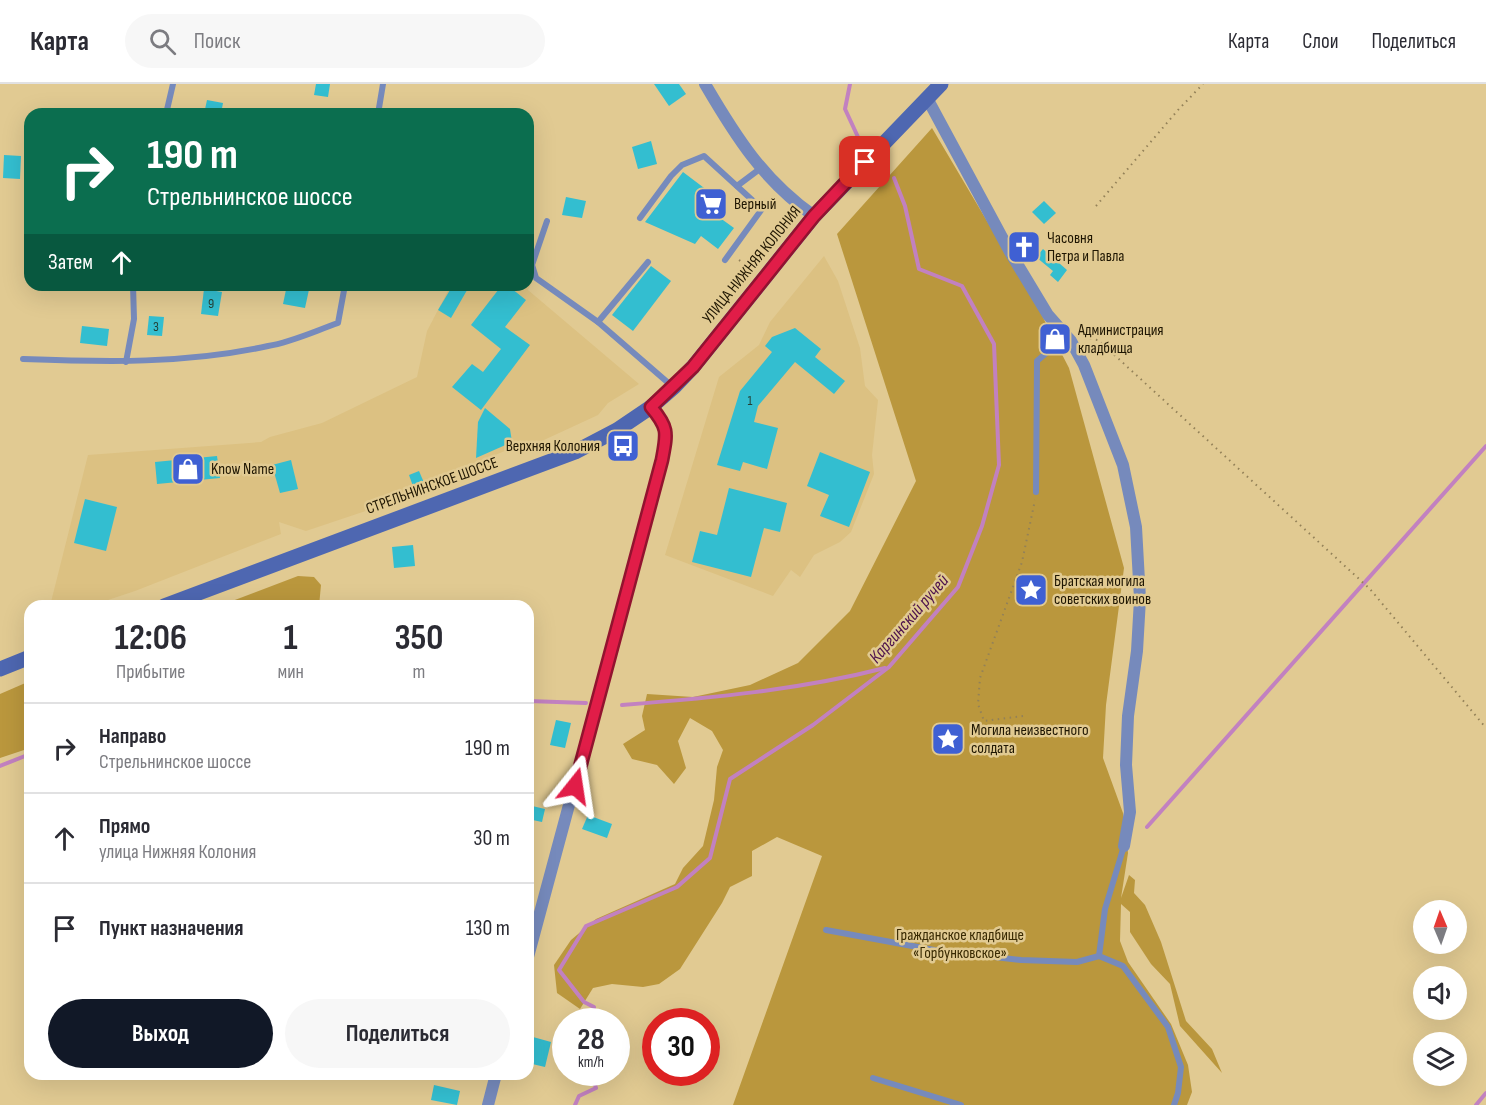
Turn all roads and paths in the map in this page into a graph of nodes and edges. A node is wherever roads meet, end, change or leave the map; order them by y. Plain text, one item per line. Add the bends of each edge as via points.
1 (173, 84) edge
2 (383, 84) edge
3 (705, 84) edge
4 (941, 84) edge
5 (1203, 84) edge
6 (927, 98) junction
7 (167, 108) edge
8 (379, 108) edge
9 (761, 168) junction
10 (737, 186) junction
11 (1096, 206) dead end
12 (814, 216) junction
13 (640, 218) dead end
14 (547, 221) dead end
15 (730, 254) junction
16 (534, 259) edge
17 (725, 260) dead end
18 (648, 262) dead end
19 (534, 272) edge
20 (759, 274) dead end
21 (133, 291) edge
22 (344, 291) edge
23 (598, 322) junction
24 (1066, 336) junction
25 (23, 359) dead end
26 (126, 362) junction
27 (693, 367) joint
28 (674, 387) junction
29 (651, 407) junction
30 (1036, 492) joint
31 (180, 600) edge
32 (24, 659) edge
33 (0, 669) edge
34 (1023, 716) dead end
35 (1486, 728) edge
36 (1125, 846) joint
37 (826, 930) dead end
38 (534, 935) edge
39 (1099, 956) junction
40 (873, 1078) dead end
41 (494, 1080) edge
42 (488, 1105) edge
43 (961, 1105) edge
44 (1174, 1105) edge

1 - 7 lane
2 - 8 lane
3 - 9 street
4 - 6 main road, УЛИЦА НИЖНЯЯ КОЛОНИЯ
5 - 11 path
6 - 12 main road, УЛИЦА НИЖНЯЯ КОЛОНИЯ
6 - 24 street via 1010,252 1048,315
9 - 10 lane
9 - 12 street
10 - 13 lane via 704,156 682,165
10 - 15 lane via 762,209
12 - 27 main road, УЛИЦА НИЖНЯЯ КОЛОНИЯ
14 - 16 lane
15 - 17 lane
15 - 20 path
18 - 23 lane
19 - 23 lane via 536,278
21 - 26 lane via 134,319
22 - 26 lane via 338,323 270,346 194,358
23 - 28 lane
24 - 30 lane via 1037,361
24 - 35 path via 1098,340 1370,589
24 - 36 street via 1084,365 1123,465 1136,527 1140,599 1128,716 1126,765 1130,812
25 - 26 lane
27 - 28 main road, СТРЕЛЬНИНСКОЕ ШОССЕ
28 - 29 main road, СТРЕЛЬНИНСКОЕ ШОССЕ
29 - 31 main road, СТРЕЛЬНИНСКОЕ ШОССЕ via 575,452
29 - 38 street via 667,430 662,460
30 - 34 path via 1022,562 980,678 978,704 984,721
32 - 33 main road
36 - 39 lane via 1105,909
37 - 39 lane via 934,950 1021,960 1077,962
39 - 44 lane via 1123,966 1168,1027 1180,1067
40 - 43 lane
41 - 42 street

